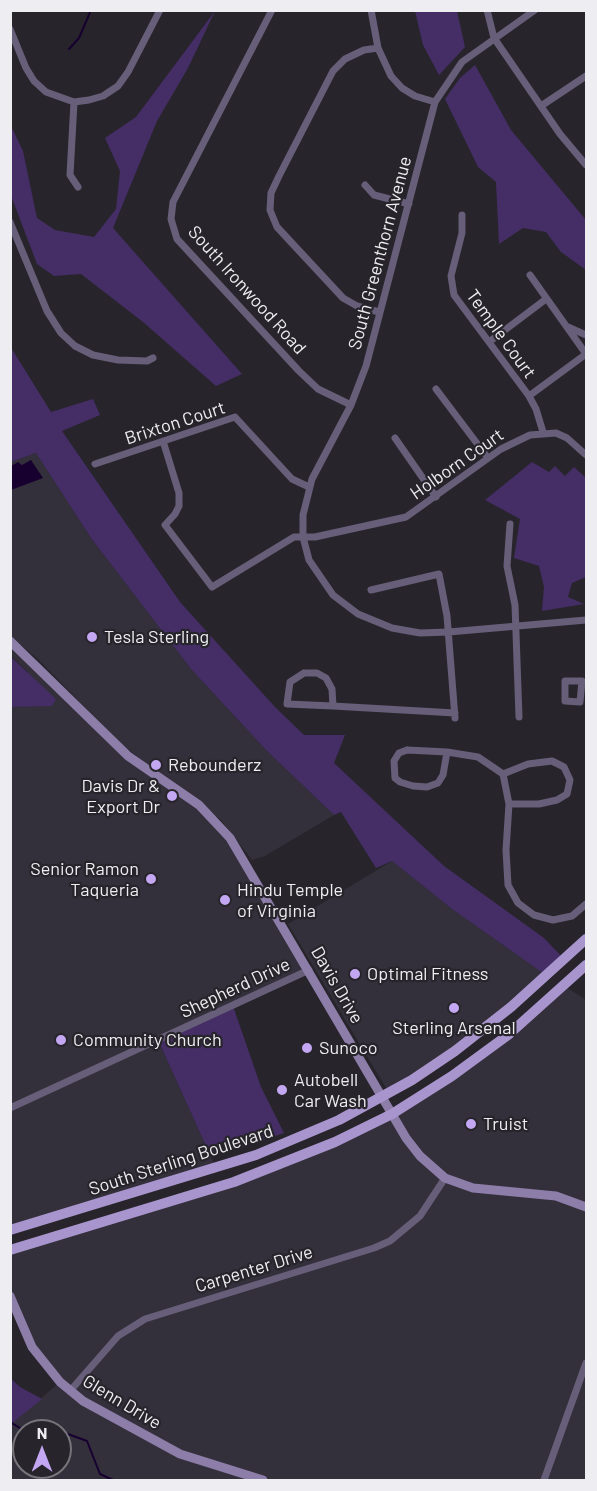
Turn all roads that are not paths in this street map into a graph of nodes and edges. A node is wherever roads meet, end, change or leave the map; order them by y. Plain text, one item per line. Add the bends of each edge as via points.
1 (160, 10) edge
2 (272, 10) edge
3 (371, 10) edge
4 (487, 10) edge
5 (535, 10) edge
6 (10, 29) edge
7 (494, 38) junction
8 (378, 48) junction
9 (586, 76) edge
10 (74, 102) junction
11 (435, 102) junction
12 (541, 106) junction
13 (586, 165) edge
14 (365, 185) dead end
15 (78, 187) dead end
16 (409, 204) junction
17 (462, 214) dead end
18 (10, 222) edge
19 (530, 275) dead end
20 (546, 299) junction
21 (379, 312) junction
22 (568, 327) junction
23 (586, 335) edge
24 (489, 342) junction
25 (586, 354) edge
26 (153, 358) dead end
27 (436, 389) dead end
28 (529, 396) junction
29 (351, 405) junction
30 (543, 432) junction
31 (395, 438) dead end
32 (163, 441) junction
33 (586, 455) edge
34 (488, 458) junction
35 (94, 464) dead end
36 (309, 487) junction
37 (436, 497) junction
38 (510, 524) dead end
39 (303, 537) junction
40 (371, 590) dead end
41 (586, 620) edge
42 (517, 626) junction
43 (449, 632) junction
44 (10, 641) edge
45 (586, 672) edge
46 (582, 681) dead end
47 (333, 706) junction
48 (519, 717) dead end
49 (447, 752) junction
50 (503, 774) junction
51 (509, 804) junction
52 (586, 904) edge
53 (586, 939) edge
54 (586, 965) edge
55 (309, 970) junction
56 (382, 1097) junction
57 (10, 1108) edge
58 (392, 1114) junction
59 (445, 1178) junction
60 (586, 1207) edge
61 (10, 1230) edge
62 (10, 1250) edge
63 (10, 1296) edge
64 (586, 1364) edge
65 (70, 1391) junction
66 (263, 1480) edge
67 (544, 1480) edge

1 - 10 street via 118,86 103,96
2 - 29 street, South Ironwood Road via 173,202 171,219 177,239 299,371 318,389
3 - 8 street
4 - 7 street
5 - 7 street, South Greenthorn Avenue
6 - 10 street via 34,81 46,92
7 - 11 street, South Greenthorn Avenue via 462,62
7 - 12 street
8 - 11 street via 402,88
8 - 21 street via 345,59 333,71 271,193 270,210 277,227 343,298
9 - 12 street
10 - 15 street via 70,175
11 - 16 street, South Greenthorn Avenue
12 - 13 street
14 - 16 street via 374,195
16 - 21 street, South Greenthorn Avenue
17 - 24 street, Temple Court via 451,284 454,295
18 - 26 street via 47,311 61,333 75,346 93,354 118,360
19 - 20 street
20 - 22 street
20 - 24 street
21 - 29 street, South Greenthorn Avenue via 366,366
22 - 23 street
22 - 25 street
24 - 28 street, Temple Court
25 - 28 street
27 - 34 street
28 - 30 street, Temple Court
29 - 36 street, South Greenthorn Avenue
30 - 33 street via 567,438
30 - 34 street, Holborn Court via 515,441
31 - 37 street
32 - 35 street, Brixton Court
32 - 36 street, Brixton Court via 235,417 292,479
32 - 39 street, Holborn Court via 179,493 176,514 165,525 212,587 294,537
34 - 37 street, Holborn Court
36 - 39 street, South Greenthorn Avenue
37 - 39 street, Holborn Court via 406,517
38 - 42 street via 507,566
39 - 43 street via 309,560 322,582 358,614 406,631
40 - 43 street via 439,574
41 - 42 street
42 - 43 street
42 - 48 street
43 - 47 street via 455,715
44 - 55 main road, Davis Drive via 128,756 199,805 219,825 243,857
45 - 46 street
47 - 47 street via 331,686 321,675 302,674 290,682 287,704
49 - 49 street via 443,775 435,784 412,786 394,775 394,761 399,753
49 - 50 street via 478,757
50 - 51 street
50 - 51 street via 528,764 552,762 564,767 570,780 567,794 557,800
51 - 52 street via 506,850 508,885 514,899 534,915 553,920 572,916
53 - 56 main road, South Sterling Boulevard via 487,1027
54 - 58 main road, South Sterling Boulevard via 488,1050
55 - 56 main road, Davis Drive
55 - 57 street, Shepherd Drive
56 - 58 main road, Davis Drive
56 - 61 main road, South Sterling Boulevard via 256,1155
58 - 59 main road, Davis Drive via 415,1151
58 - 62 main road, South Sterling Boulevard via 266,1171
59 - 60 main road, Davis Drive via 473,1188 555,1196
59 - 65 street, Carpenter Drive via 420,1216 390,1240 144,1319 118,1336
63 - 65 main road, Glenn Drive via 32,1347
64 - 67 street
65 - 66 main road, Glenn Drive via 93,1408 180,1454

